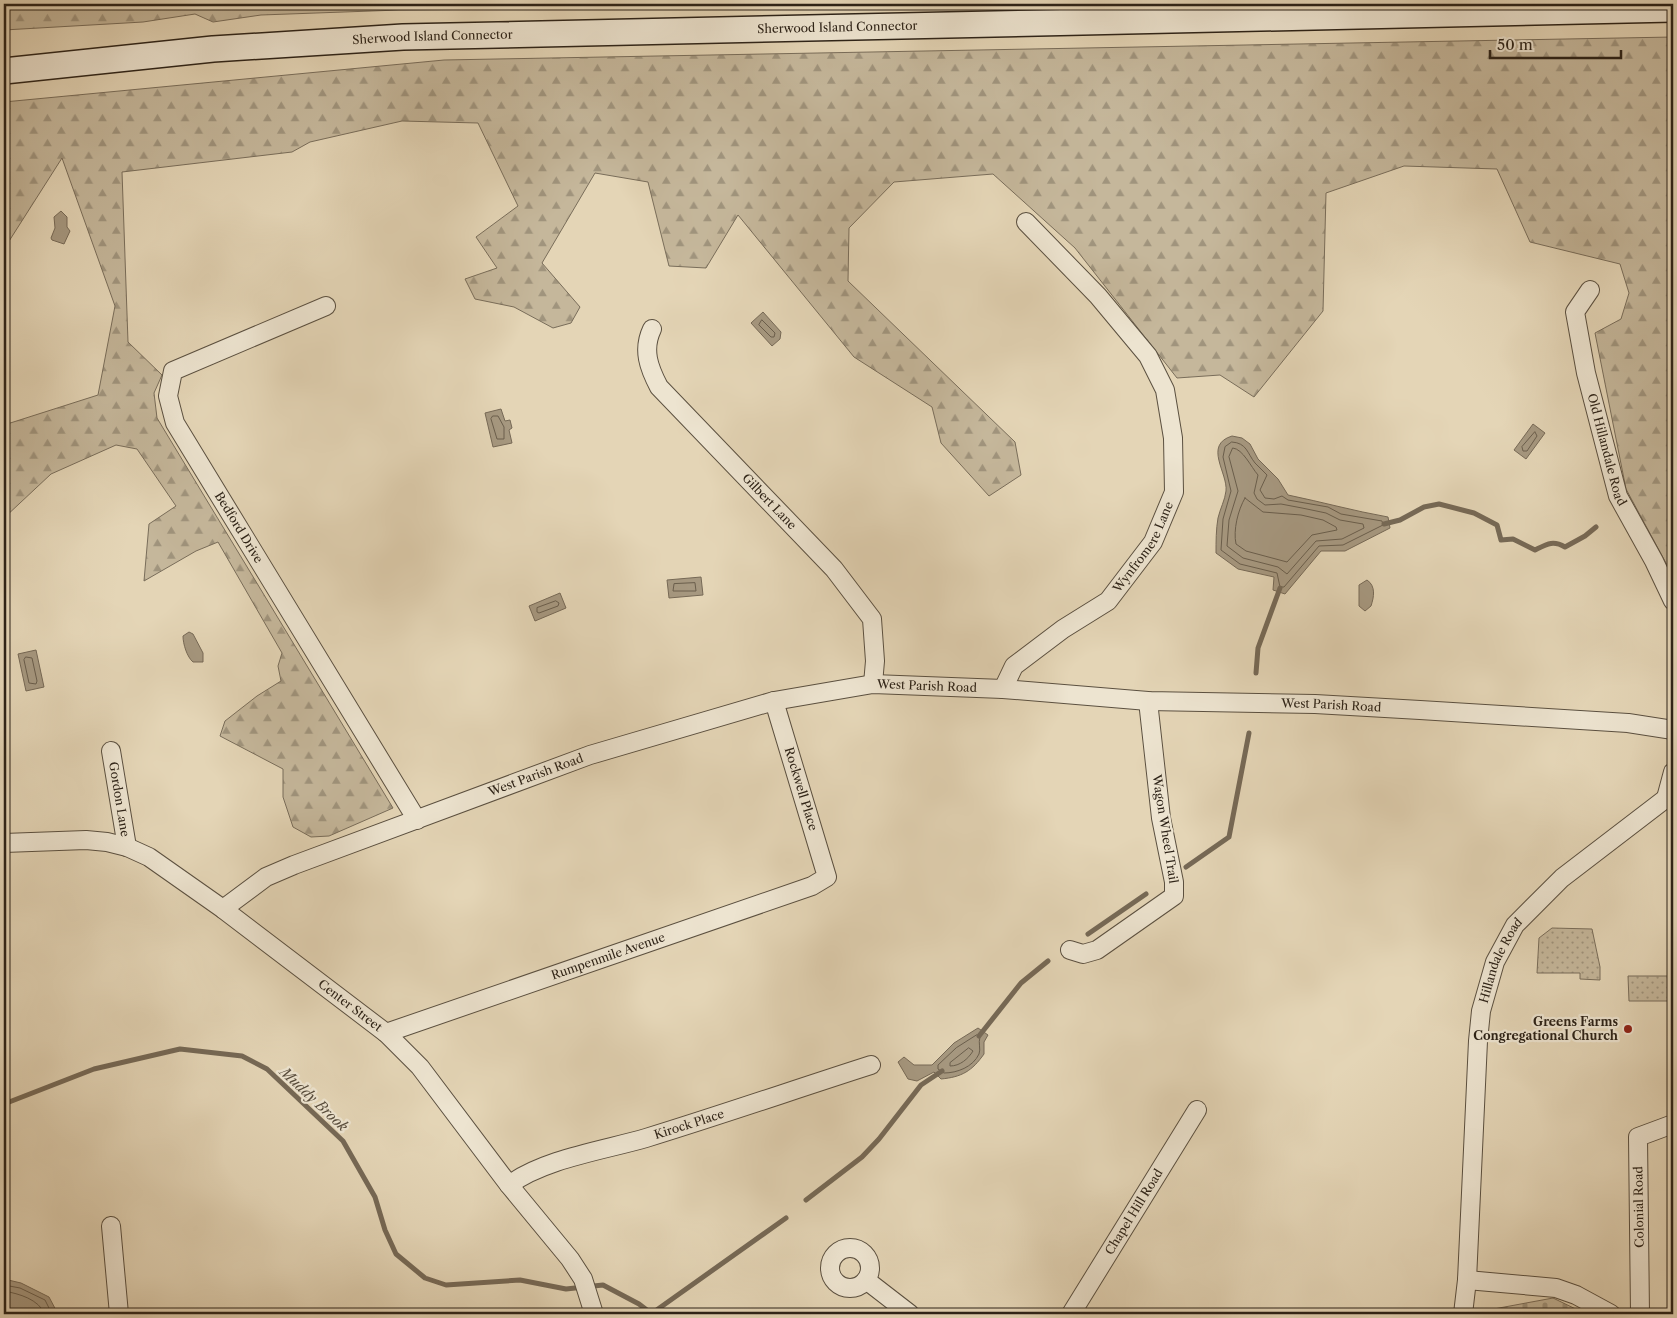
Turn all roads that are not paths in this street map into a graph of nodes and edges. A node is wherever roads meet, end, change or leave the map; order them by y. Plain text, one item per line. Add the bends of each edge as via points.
1 (1673, 8) edge
2 (4, 71) edge
3 (1026, 222) dead end
4 (1590, 290) dead end
5 (326, 306) dead end
6 (652, 329) dead end
7 (1673, 601) edge
8 (873, 684) junction
9 (1003, 689) junction
10 (774, 701) junction
11 (1148, 701) junction
12 (1673, 730) edge
13 (111, 752) dead end
14 (1673, 772) edge
15 (1669, 795) edge
16 (417, 820) junction
17 (4, 843) edge
18 (128, 847) junction
19 (827, 877) joint
20 (223, 909) junction
21 (1070, 950) dead end
22 (386, 1033) junction
23 (871, 1065) dead end
24 (1197, 1110) dead end
25 (1673, 1124) edge
26 (509, 1185) junction
27 (111, 1226) dead end
28 (866, 1280) dead end
29 (1467, 1280) junction
30 (119, 1314) edge
31 (594, 1314) edge
32 (910, 1314) edge
33 (1071, 1314) edge
34 (1463, 1314) edge
35 (1611, 1314) edge
36 (1640, 1314) edge

1 - 2 main road, Sherwood Island Connector via 404,37 213,49
3 - 9 street, Wynfromere Lane via 1098,296 1148,356 1165,390 1173,438 1174,492 1153,542 1108,601 1063,629 1014,666
4 - 7 street, Old Hillandale Road via 1575,312 1586,373 1618,496
5 - 16 street, Bedford Drive via 173,371 168,396 175,423
6 - 8 street, Gilbert Lane via 646,345 647,359 659,387 834,569 872,619
8 - 9 street, West Parish Road
8 - 10 street, West Parish Road
9 - 11 street, West Parish Road
10 - 16 street, West Parish Road via 590,755
10 - 19 street, Rockwell Place
11 - 12 street, West Parish Road via 1321,704 1628,723
11 - 21 street, Wagon Wheel Trail via 1161,818 1174,896 1097,950 1083,954
13 - 18 street, Gordon Lane
14 - 15 street, Hillandale Road
15 - 29 street, Hillandale Road via 1562,878 1515,924 1495,962 1481,1011 1478,1041
16 - 20 street, West Parish Road via 273,874
17 - 18 street, Center Street via 86,840
18 - 20 street, Center Street via 149,857
19 - 22 street, Rumpenmile Avenue via 812,886
20 - 22 street, Center Street
22 - 26 street, Center Street via 420,1067
23 - 26 street, Kirock Place via 546,1166 520,1176
24 - 33 street, Chapel Hill Road
25 - 36 street, Colonial Road via 1638,1137
26 - 31 street, Center Street via 570,1259 583,1279
27 - 30 street
28 - 32 street
29 - 34 street, Hillandale Road
29 - 35 street via 1556,1288

